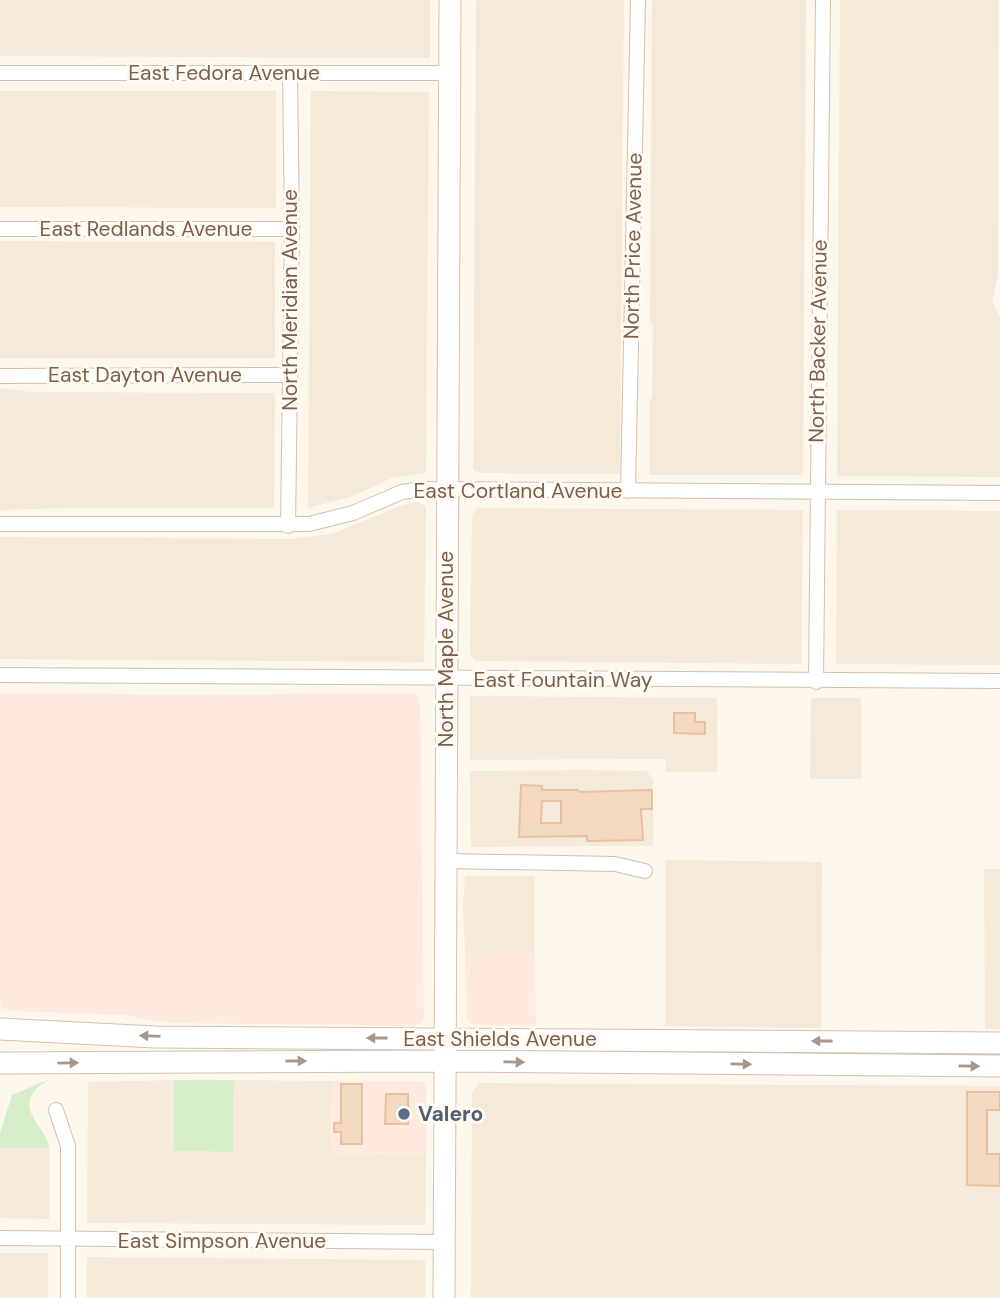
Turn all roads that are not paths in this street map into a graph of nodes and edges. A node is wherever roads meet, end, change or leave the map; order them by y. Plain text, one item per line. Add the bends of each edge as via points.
1 (450, 0) edge
2 (638, 0) edge
3 (822, 0) edge
4 (0, 73) edge
5 (448, 73) junction
6 (290, 74) junction
7 (0, 229) edge
8 (292, 229) junction
9 (289, 375) junction
10 (0, 376) edge
11 (446, 489) junction
12 (628, 491) junction
13 (817, 491) junction
14 (1000, 493) edge
15 (0, 524) edge
16 (288, 526) junction
17 (0, 675) edge
18 (446, 679) junction
19 (1000, 681) edge
20 (816, 682) junction
21 (446, 861) junction
22 (645, 871) dead end
23 (0, 1029) edge
24 (446, 1038) junction
25 (939, 1042) junction
26 (1000, 1043) edge
27 (445, 1061) junction
28 (0, 1063) edge
29 (840, 1065) junction
30 (1000, 1066) edge
31 (56, 1110) dead end
32 (0, 1238) edge
33 (69, 1239) junction
34 (444, 1242) junction
35 (68, 1298) edge
36 (444, 1298) edge

1 - 5 main road, North Maple Avenue
2 - 12 street, North Price Avenue
3 - 13 street, North Backer Avenue
4 - 6 street, East Fedora Avenue
5 - 6 street, East Fedora Avenue
5 - 11 main road, North Maple Avenue
6 - 8 street, North Meridian Avenue
7 - 8 street, East Redlands Avenue
8 - 9 street, North Meridian Avenue
9 - 10 street, East Dayton Avenue
9 - 16 street, North Meridian Avenue
11 - 12 street, East Cortland Avenue
11 - 16 street, East Cortland Avenue via 402,492 332,520
11 - 18 main road, North Maple Avenue
12 - 13 street, East Cortland Avenue
13 - 14 street, East Cortland Avenue
13 - 20 street, North Backer Avenue
15 - 16 street, East Cortland Avenue
17 - 18 street, East Fountain Way
18 - 20 street, East Fountain Way
18 - 21 main road, North Maple Avenue
19 - 20 street, East Fountain Way
21 - 22 street via 615,864
21 - 24 main road, North Maple Avenue
24 -> 23 main road, East Shields Avenue via 155,1037
25 -> 24 main road, East Shields Avenue
24 - 27 main road, North Maple Avenue
25 - 26 main road, East Shields Avenue
25 - 29 main road via 930,1054 858,1057
28 -> 27 main road, East Shields Avenue
27 -> 29 main road, East Shields Avenue
27 - 34 main road, North Maple Avenue
29 -> 30 main road, East Shields Avenue
31 - 33 street via 68,1146
32 - 33 street, East Simpson Avenue
33 - 34 street, East Simpson Avenue
33 - 35 street
34 - 36 main road, North Maple Avenue

